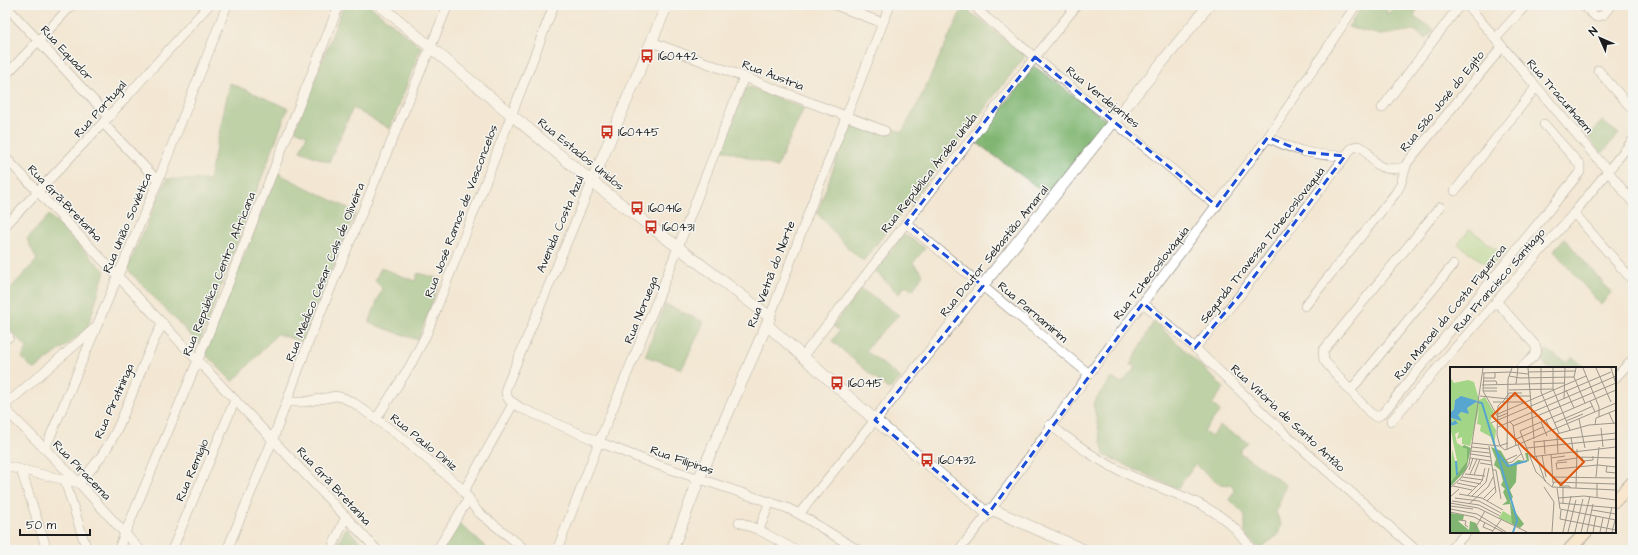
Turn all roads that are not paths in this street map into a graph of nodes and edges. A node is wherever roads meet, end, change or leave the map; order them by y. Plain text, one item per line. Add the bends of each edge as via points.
1 (72, 5) edge
2 (209, 5) edge
3 (227, 5) edge
4 (338, 5) edge
5 (380, 5) edge
6 (448, 5) edge
7 (554, 5) edge
8 (667, 5) edge
9 (835, 5) edge
10 (890, 5) edge
11 (976, 5) edge
12 (1077, 5) edge
13 (1209, 5) edge
14 (1356, 5) edge
15 (1460, 5) edge
16 (1467, 5) edge
17 (1526, 5) edge
18 (1583, 5) edge
19 (1611, 5) edge
20 (6, 6) edge
21 (882, 24) junction
22 (1495, 39) junction
23 (38, 40) junction
24 (652, 42) junction
25 (1502, 47) junction
26 (431, 48) junction
27 (1035, 57) junction
28 (1598, 70) dead end
29 (5, 76) edge
30 (744, 77) junction
31 (1536, 87) junction
32 (1382, 108) dead end
33 (1633, 110) edge
34 (511, 113) junction
35 (847, 116) junction
36 (106, 120) junction
37 (1114, 121) junction
38 (1544, 124) dead end
39 (885, 131) dead end
40 (1268, 137) junction
41 (1580, 138) junction
42 (1633, 140) edge
43 (1567, 149) junction
44 (1345, 156) junction
45 (5, 157) edge
46 (1405, 167) junction
47 (1608, 171) junction
48 (158, 181) junction
49 (592, 182) junction
50 (1455, 191) dead end
51 (38, 192) junction
52 (1633, 203) edge
53 (1217, 206) junction
54 (1440, 207) dead end
55 (1574, 213) junction
56 (906, 223) junction
57 (5, 226) edge
58 (678, 247) junction
59 (1453, 265) dead end
60 (118, 275) junction
61 (1633, 281) edge
62 (983, 286) junction
63 (1497, 302) junction
64 (1143, 303) junction
65 (1305, 306) dead end
66 (768, 321) junction
67 (163, 323) junction
68 (98, 326) junction
69 (1195, 348) junction
70 (802, 357) junction
71 (1633, 359) edge
72 (198, 360) junction
73 (1522, 367) edge
74 (1088, 374) junction
75 (1616, 377) edge
76 (1350, 391) junction
77 (235, 400) junction
78 (287, 402) junction
79 (513, 404) junction
80 (5, 405) edge
81 (5, 409) edge
82 (376, 419) junction
83 (875, 420) junction
84 (1391, 421) dead end
85 (1050, 425) junction
86 (274, 439) junction
87 (599, 442) junction
88 (45, 449) junction
89 (5, 466) edge
90 (21, 470) junction
91 (699, 480) junction
92 (65, 481) junction
93 (1633, 482) edge
94 (79, 483) junction
95 (466, 495) junction
96 (1616, 500) edge
97 (770, 502) junction
98 (989, 511) junction
99 (799, 514) junction
100 (346, 516) junction
101 (739, 522) dead end
102 (759, 530) junction
103 (125, 533) junction
104 (1466, 533) edge
105 (1585, 533) edge
106 (46, 550) edge
107 (86, 550) edge
108 (118, 550) edge
109 (140, 550) edge
110 (172, 550) edge
111 (228, 550) edge
112 (331, 550) edge
113 (377, 550) edge
114 (437, 550) edge
115 (526, 550) edge
116 (558, 550) edge
117 (672, 550) edge
118 (794, 550) edge
119 (858, 550) edge
120 (959, 550) edge
121 (1084, 550) edge
122 (1252, 550) edge
123 (1416, 550) edge
124 (1450, 550) edge
125 (1569, 550) edge

1 - 23 street
2 - 36 street, Rua Portugal
3 - 48 street, Rua União Soviética
4 - 72 street, Rua República Centro Africana
5 - 26 street, Rua Estados Unidos
6 - 26 street, Rua Médico César Cals de Oliveira
7 - 34 street, Rua José Ramos de Vasconcelos
8 - 24 street, Avenida Costa Azul
9 - 21 street
10 - 21 street, Rua Vietnã do Norte
11 - 27 street, Rua Verdejantes via 988,19
12 - 27 street, Rua República Árabe Unida
13 - 37 street, Rua Doutor Sebastião Amaral
14 - 40 street, Rua Tchecoslováquia
15 - 32 street
16 - 22 street, Rua Tracunhaem
17 - 22 street
18 - 19 street via 1596,17 1603,15
20 - 23 street, Rua Equador
21 - 35 street, Rua Vietnã do Norte
22 - 25 street, Rua Tracunhaem
23 - 29 street
23 - 36 street, Rua Equador
24 - 30 street, Rua Áustria
24 - 49 street, Avenida Costa Azul
25 - 31 street, Rua Tracunhaem
25 - 46 street, Rua São José do Egito
26 - 34 street, Rua Estados Unidos
26 - 78 street, Rua Médico César Cals de Oliveira via 310,338
27 - 37 street, Rua Verdejantes
27 - 56 street, Rua República Árabe Unida
28 - 33 street
30 - 35 street, Rua Áustria
30 - 58 street, Rua Noruega
31 - 41 street, Rua Tracunhaem
31 - 50 street
34 - 49 street, Rua Estados Unidos
34 - 82 street, Rua José Ramos de Vasconcelos via 427,333 410,366
35 - 39 street, Rua Áustria
35 - 66 street, Rua Vietnã do Norte
36 - 48 street, Rua Equador
36 - 51 street, Rua Portugal
37 - 53 street, Rua Verdejantes
37 - 62 street, Rua Doutor Sebastião Amaral
38 - 43 street
40 - 44 street via 1304,152
40 - 53 street, Rua Tchecoslováquia
41 - 43 street
41 - 47 street, Rua Tracunhaem
42 - 47 street, Rua Francisco Santiago
43 - 76 street, Rua Manoel da Costa Figueroa via 1580,165 1580,172 1383,413 1373,416
44 - 46 street via 1351,149 1359,146 1383,168
44 - 69 street, Segunda Travessa Tchecoslovaquia via 1240,295
45 - 51 street, Rua Grã-Bretanha
46 - 65 street, Rua São José do Egito via 1395,194
47 - 52 street, Rua Tracunhaem
47 - 55 street, Rua Francisco Santiago
48 - 60 street, Rua União Soviética
49 - 58 street, Rua Estados Unidos
49 - 79 street, Avenida Costa Azul via 506,388 506,394
51 - 57 street, Rua Portugal
51 - 60 street, Rua Grã-Bretanha
53 - 64 street, Rua Tchecoslováquia
54 - 76 street, Rua Manoel da Costa Figueroa via 1325,348 1324,360
55 - 61 street
55 - 63 street, Rua Francisco Santiago
56 - 62 street, Rua Parnamirim
56 - 70 street, Rua República Árabe Unida
58 - 66 street, Rua Estados Unidos
58 - 87 street, Rua Noruega
59 - 76 street
60 - 67 street, Rua Grã-Bretanha
60 - 68 street, Rua União Soviética
62 - 74 street, Rua Parnamirim
62 - 83 street, Rua Doutor Sebastião Amaral
63 - 73 street via 1537,350
63 - 84 street, Rua Francisco Santiago
64 - 69 street, Rua Vitória de Santo Antão
64 - 74 street, Rua Tchecoslováquia
66 - 70 street, Rua Estados Unidos
66 - 91 street, Rua Vietnã do Norte
67 - 72 street, Rua Grã-Bretanha
67 - 94 street, Rua Piratininga via 152,342 115,433 104,452
68 - 80 street
68 - 88 street, Rua União Soviética
69 - 123 street, Rua Vitória de Santo Antão via 1282,431
70 - 83 street, Rua Estados Unidos
71 - 75 street
72 - 77 street, Rua Grã-Bretanha
72 - 103 street, Rua República Centro Africana
74 - 85 street, Rua Tchecoslováquia
77 - 86 street, Rua Grã-Bretanha
77 - 110 street, Rua Remígio
78 - 82 street, Rua Paulo Diniz via 304,402 336,396 354,403
78 - 86 street, Rua Médico César Cals de Oliveira
79 - 87 street, Rua Filipinas
79 - 95 street
81 - 88 street, Rua Piracema
82 - 95 street, Rua Paulo Diniz via 402,438
83 - 98 street, Rua Estados Unidos
83 - 99 street, Rua Doutor Sebastião Amaral
85 - 98 street, Rua Tchecoslováquia
85 - 122 street via 1108,465 1189,499 1222,517
86 - 100 street, Rua Grã Bretanha
86 - 111 street, Rua Médico César Cals de Oliveira
87 - 91 street, Rua Filipinas
87 - 116 street, Rua Noruega
88 - 94 street, Rua Piracema
89 - 90 street
90 - 92 street
90 - 106 street
91 - 97 street, Rua Filipinas
91 - 117 street, Rua Vietnã do Norte
92 - 94 street
92 - 107 street
93 - 96 main road
94 - 103 street, Rua Piracema
95 - 114 street
95 - 115 street, Rua Paulo Diniz via 478,512
97 - 99 street, Rua Filipinas
97 - 102 street
98 - 120 street, Rua Tchecoslováquia
98 - 121 street, Rua Estados Unidos
99 - 119 street, Rua Filipinas
100 - 112 street
100 - 113 street, Rua Grã Bretanha
101 - 102 street
102 - 118 street
103 - 108 street, Rua República Centro Africana
103 - 109 street, Rua Piracema
104 - 124 street
105 - 125 main road

